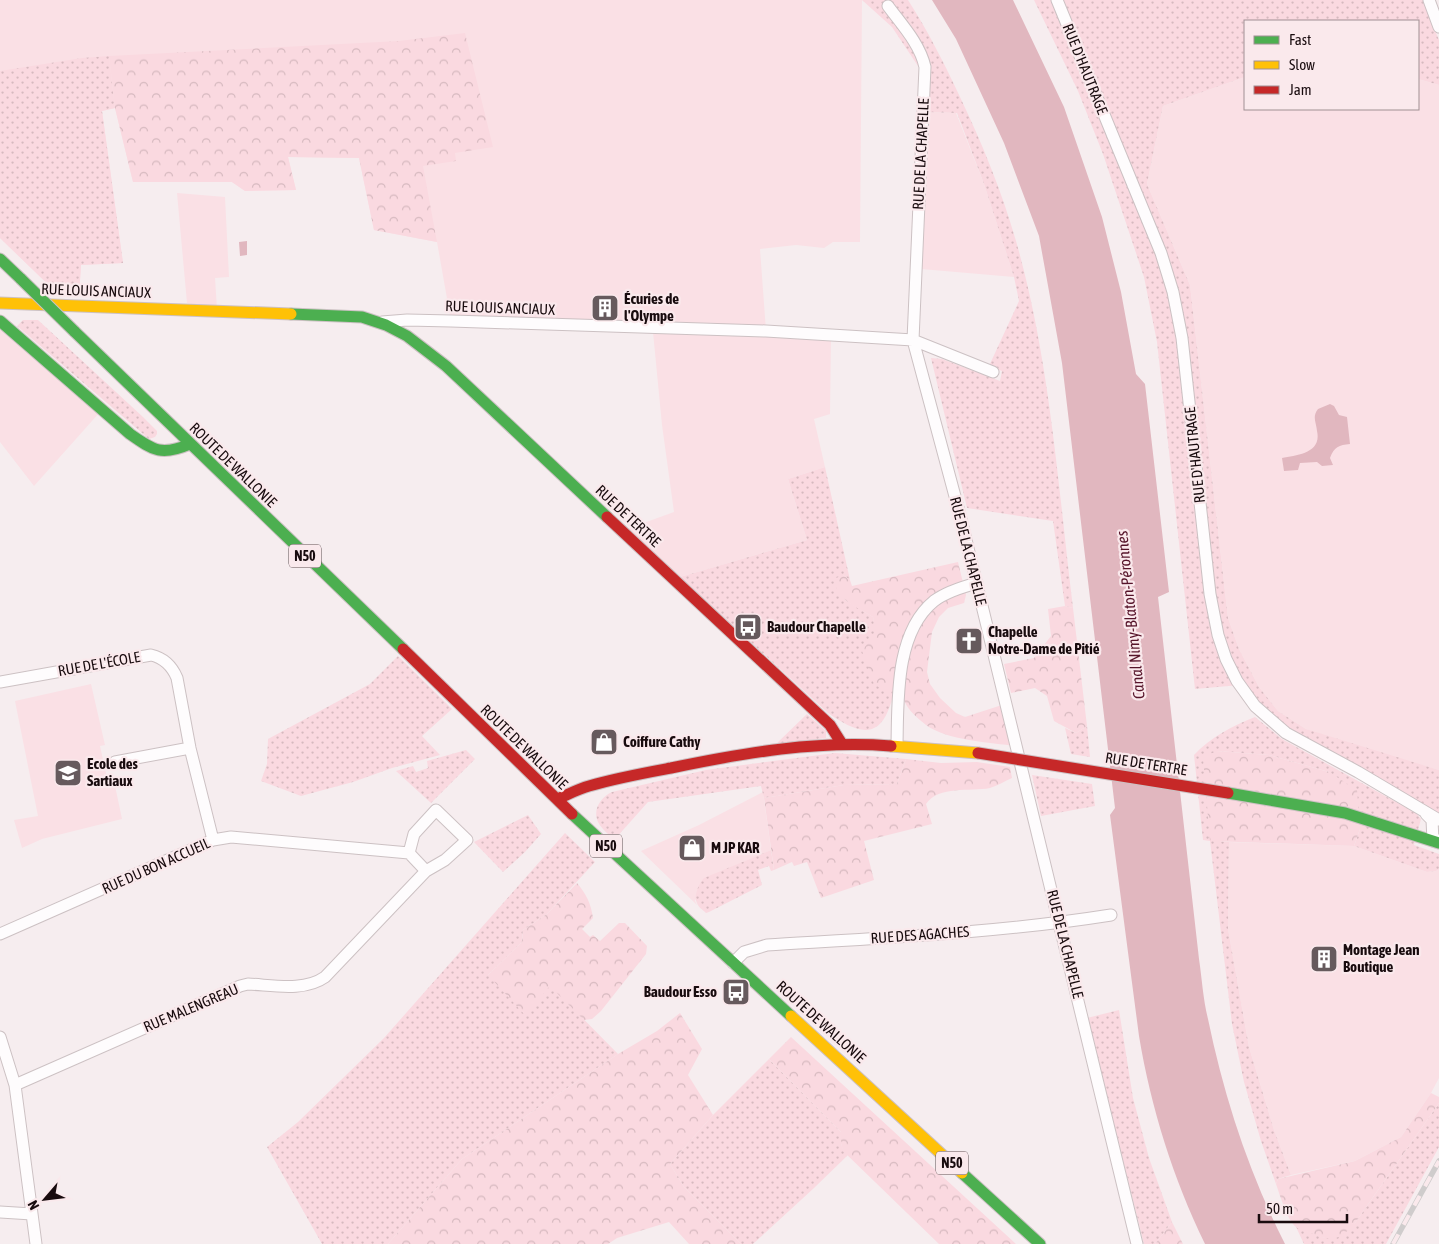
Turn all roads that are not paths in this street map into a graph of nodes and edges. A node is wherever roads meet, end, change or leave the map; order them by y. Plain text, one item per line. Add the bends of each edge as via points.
1 (1057, 0) edge
2 (1430, 0) edge
3 (888, 6) dead end
4 (1439, 27) edge
5 (0, 259) edge
6 (0, 303) edge
7 (0, 321) edge
8 (382, 322) junction
9 (912, 340) junction
10 (993, 372) dead end
11 (190, 444) junction
12 (977, 584) junction
13 (0, 682) edge
14 (842, 744) junction
15 (897, 745) junction
16 (190, 748) junction
17 (115, 762) dead end
18 (557, 799) junction
19 (1423, 811) junction
20 (1439, 820) edge
21 (213, 840) junction
22 (1437, 841) edge
23 (409, 854) junction
24 (426, 871) junction
25 (1111, 915) dead end
26 (1060, 922) junction
27 (0, 934) edge
28 (733, 963) junction
29 (0, 1037) edge
30 (15, 1085) junction
31 (0, 1212) edge
32 (32, 1214) junction
33 (36, 1244) edge
34 (1040, 1244) edge
35 (1137, 1244) edge

1 - 19 street, RUE D'HAUTRAGE via 1161,254 1173,292 1182,338 1210,594 1226,659 1237,681 1272,723
2 - 4 street
3 - 9 street, RUE DE LA CHAPELLE via 914,41 925,67
5 - 11 street, ROUTE DE WALLONIE / N50, bridge
6 - 8 street, RUE LOUIS ANCIAUX via 362,317
7 - 11 street via 130,434 152,449 174,452
8 - 9 street, RUE LOUIS ANCIAUX via 451,321 766,331
8 - 14 street, RUE DE TERTRE via 414,340 446,366 830,725
9 - 10 street, RUE LOUIS ANCIAUX
9 - 12 street, RUE DE LA CHAPELLE
11 - 18 street, ROUTE DE WALLONIE / N50
12 - 15 street via 935,601 923,612 912,631 899,678
12 - 26 street, RUE DE LA CHAPELLE
13 - 16 street, RUE DE L'ÉCOLE via 151,655 159,657 177,678
14 - 15 street, RUE DE TERTRE
14 - 18 street, RUE DE TERTRE via 717,758 587,786
15 - 22 street, RUE DE TERTRE, bridge via 978,753 1345,813
16 - 17 street
16 - 21 street, RUE DE L'ÉCOLE
18 - 28 street, ROUTE DE WALLONIE / N50
19 - 20 street, RUE D'HAUTRAGE
19 - 22 street via 1432,820
21 - 23 street, RUE DU BON ACCUEIL via 231,837
21 - 27 street, RUE DU BON ACCUEIL
23 - 24 street
23 - 24 street, RUE MALENGREAU via 414,834 436,810 467,840 445,860
24 - 30 street, RUE MALENGREAU via 318,982 303,986 240,986
25 - 26 street, RUE DES AGACHES
26 - 28 street, RUE DES AGACHES via 767,946 744,952
26 - 35 street, RUE DE LA CHAPELLE
28 - 34 street, ROUTE DE WALLONIE / N50
29 - 30 street
30 - 32 street
31 - 32 street
32 - 33 street

